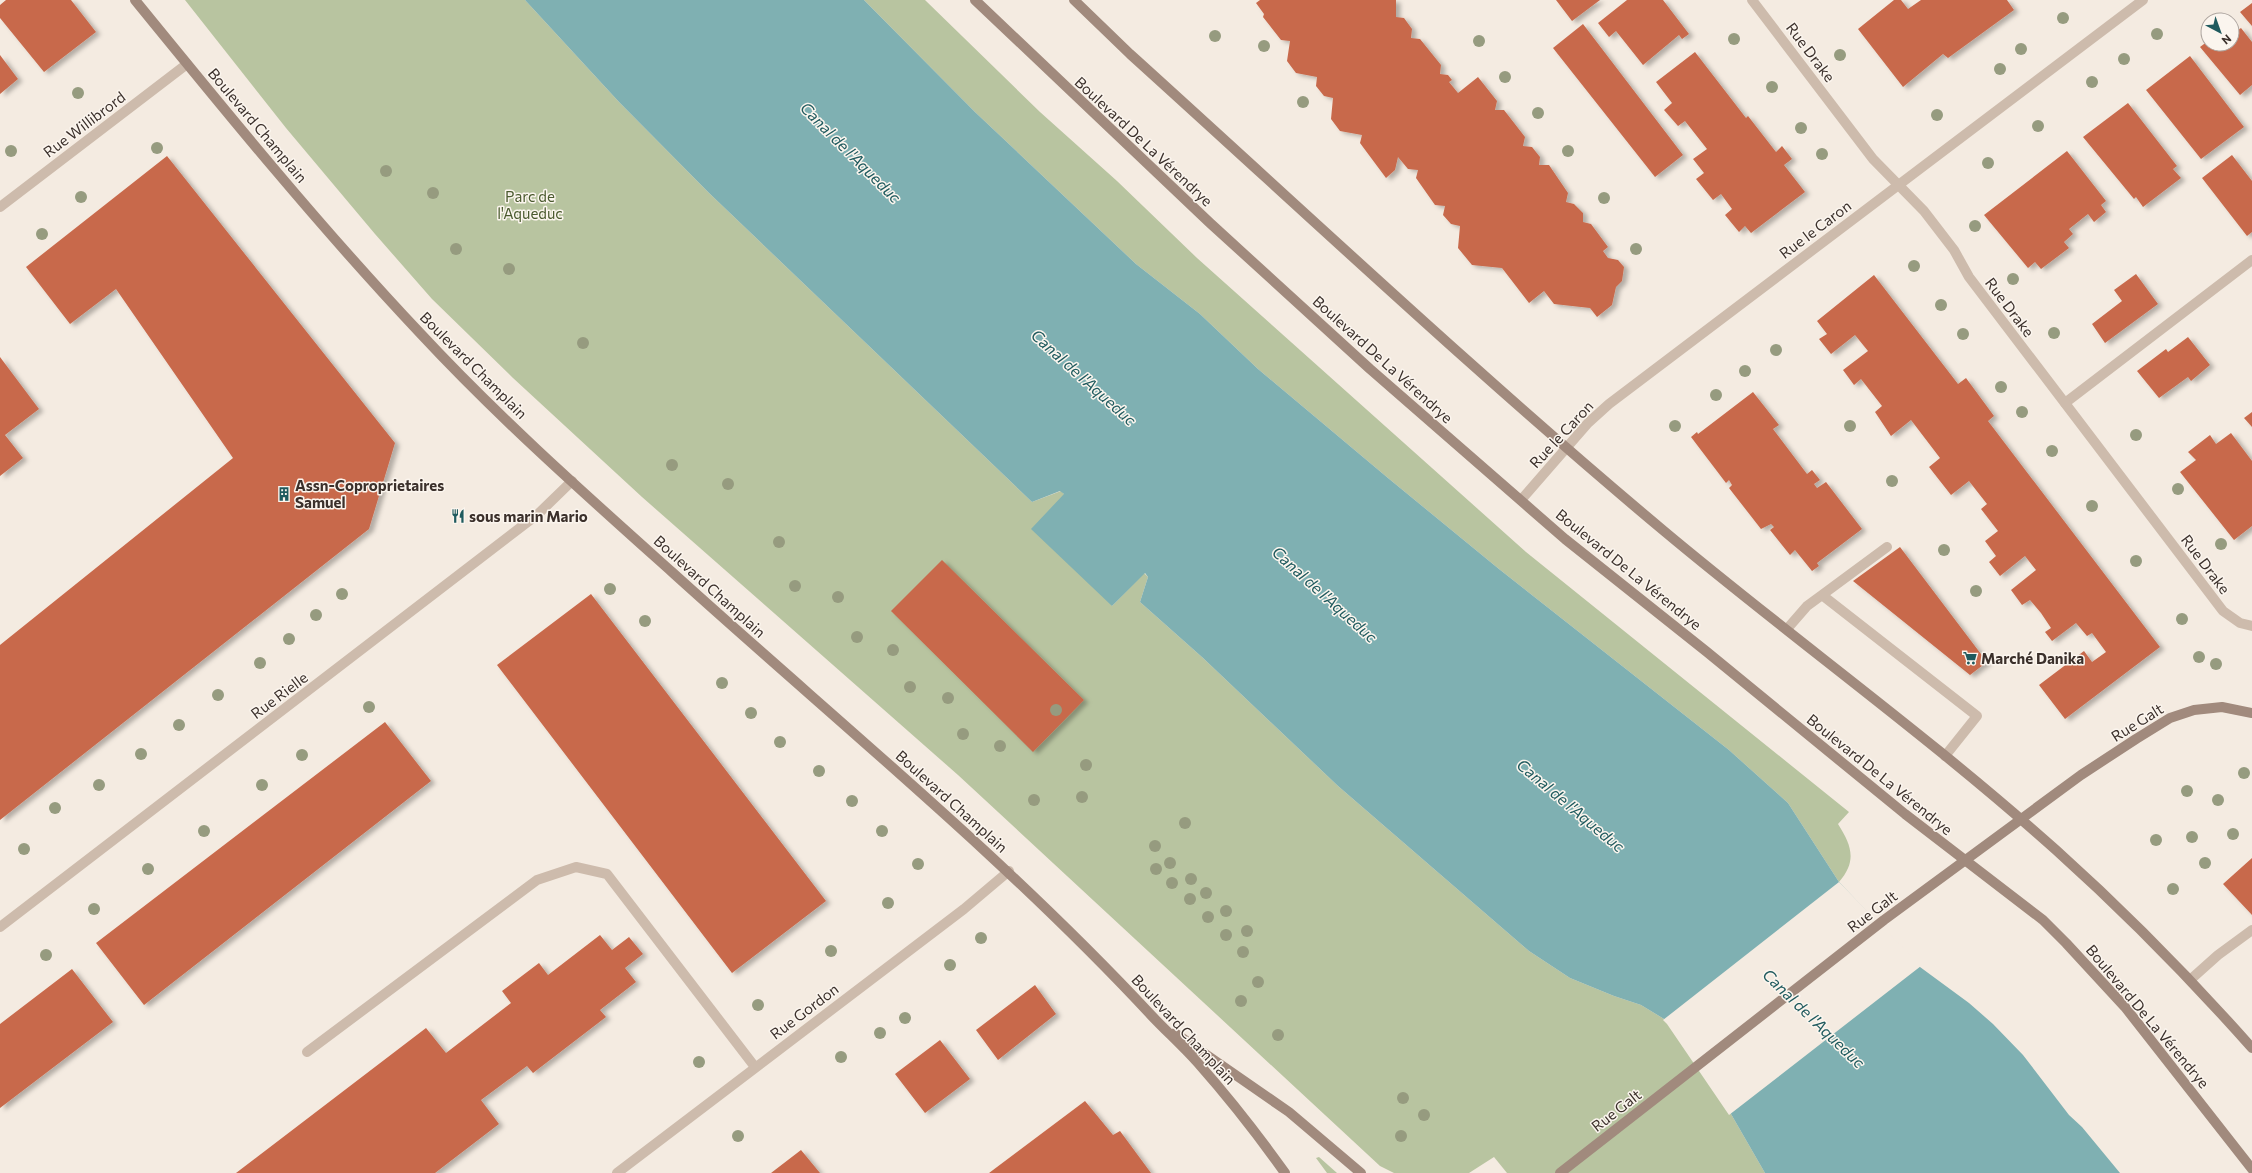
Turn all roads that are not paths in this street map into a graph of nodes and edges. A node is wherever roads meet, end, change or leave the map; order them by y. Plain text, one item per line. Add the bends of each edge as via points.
1 (135, 0) edge
2 (975, 0) edge
3 (1074, 0) edge
4 (1752, 0) edge
5 (2143, 0) edge
6 (187, 64) junction
7 (1899, 186) junction
8 (0, 208) edge
9 (2252, 260) edge
10 (2065, 403) junction
11 (1566, 447) junction
12 (572, 481) junction
13 (1521, 500) junction
14 (1888, 546) dead end
15 (1822, 595) junction
16 (2250, 626) edge
17 (1787, 629) junction
18 (2252, 713) edge
19 (1945, 756) junction
20 (2021, 820) junction
21 (1966, 860) junction
22 (1009, 871) junction
23 (0, 927) edge
24 (2250, 933) edge
25 (2190, 980) junction
26 (1154, 1018) junction
27 (2252, 1048) edge
28 (307, 1052) dead end
29 (755, 1067) junction
30 (2252, 1169) edge
31 (617, 1173) edge
32 (1285, 1173) edge
33 (1361, 1173) edge
34 (1560, 1173) edge

1 - 6 main road, Boulevard Champlain
2 - 13 main road, Boulevard De La Vérendrye via 1205,218 1370,369
3 - 11 main road via 1130,54
4 - 7 street, Rue Drake via 1873,159
5 - 7 street, Rue le Caron
6 - 8 street, Rue Willibrord
6 - 12 main road, Boulevard Champlain via 417,331
7 - 10 street, Rue Drake via 1924,211 1954,250 1969,277
7 - 11 street, Rue le Caron via 1632,385 1588,423
9 - 10 street
10 - 16 street, Rue Drake via 2223,611 2232,619
11 - 13 street, Rue le Caron
11 - 17 main road via 1667,533
12 - 22 main road, Boulevard Champlain via 769,660
12 - 23 street, Rue Rielle via 555,500 532,519
13 - 21 main road, Boulevard De La Vérendrye via 1565,539 1905,814
14 - 15 street
15 - 17 street via 1807,606
15 - 19 street via 1977,716
17 - 19 main road
18 - 20 main road, Rue Galt via 2222,707 2181,713 2156,726 2081,775
19 - 20 main road
20 - 21 main road, Rue Galt
20 - 25 main road via 2127,916
21 - 30 main road, Boulevard De La Vérendrye via 2042,920 2096,974 2155,1043
21 - 34 main road, Rue Galt via 1884,920
22 - 26 main road, Boulevard Champlain
22 - 29 street, Rue Gordon via 964,909
24 - 25 street via 2218,954
25 - 27 main road
26 - 32 main road, Boulevard Champlain via 1215,1083
26 - 33 main road via 1289,1112
28 - 29 street via 538,880 576,867 607,874
29 - 31 street, Rue Gordon

